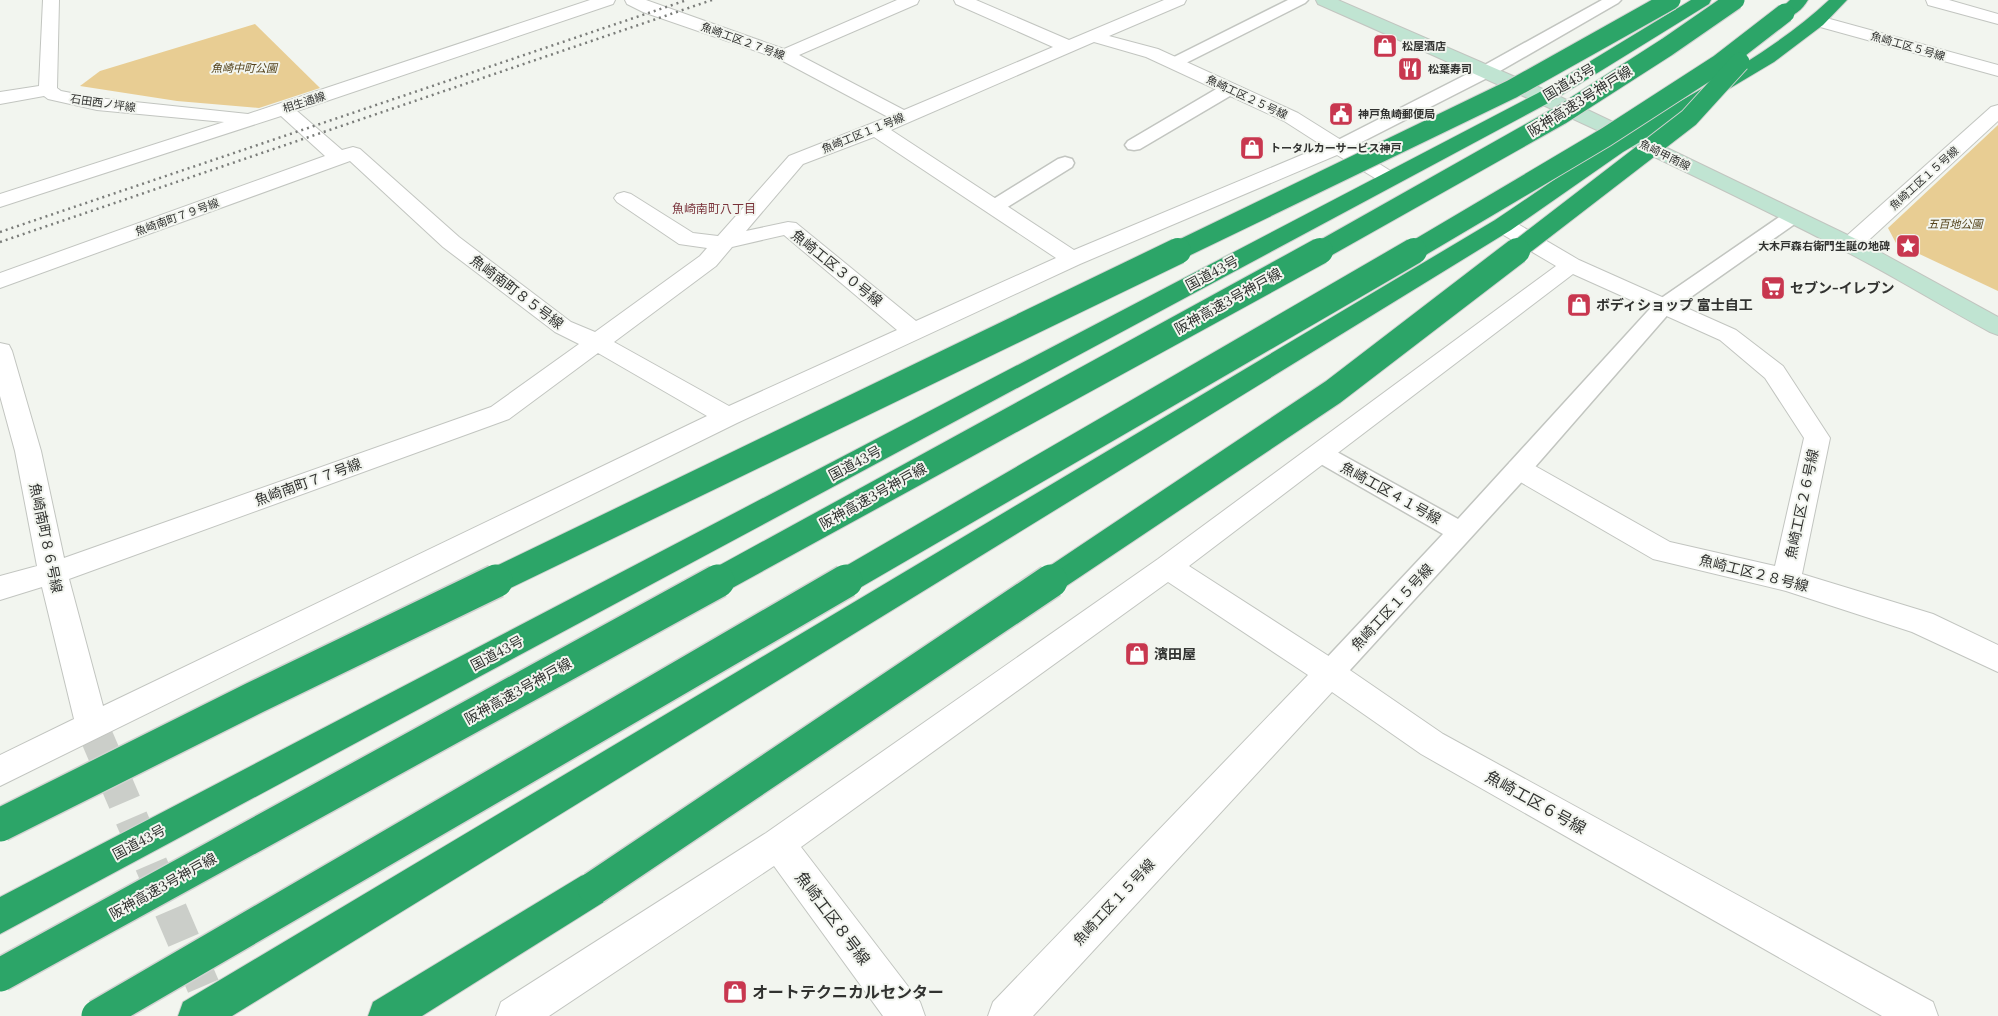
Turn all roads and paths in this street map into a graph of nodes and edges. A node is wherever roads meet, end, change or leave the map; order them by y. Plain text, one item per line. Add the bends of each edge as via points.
1 (51, 0) edge
2 (607, 0) edge
3 (633, 0) edge
4 (911, 0) edge
5 (962, 0) edge
6 (1178, 0) edge
7 (1300, 0) edge
8 (1324, 0) edge
9 (1613, 0) edge
10 (1671, 0) edge
11 (1703, 0) edge
12 (1735, 0) edge
13 (1839, 0) edge
14 (1934, 2) dead end
15 (1793, 7) edge
16 (1998, 19) edge
17 (1819, 20) junction
18 (1094, 37) junction
19 (1069, 47) junction
20 (785, 55) junction
21 (1174, 63) junction
22 (1487, 71) junction
23 (1998, 71) edge
24 (1229, 89) junction
25 (48, 90) junction
26 (1544, 97) junction
27 (0, 98) edge
28 (284, 109) junction
29 (1998, 110) edge
30 (903, 118) junction
31 (250, 119) junction
32 (876, 129) junction
33 (1632, 138) junction
34 (1134, 145) dead end
35 (1338, 147) junction
36 (346, 155) junction
37 (1065, 163) dead end
38 (1390, 179) junction
39 (624, 198) dead end
40 (0, 201) edge
41 (994, 207) junction
42 (1792, 217) junction
43 (1503, 225) junction
44 (722, 243) junction
45 (1850, 246) junction
46 (1072, 259) junction
47 (1571, 265) junction
48 (0, 281) edge
49 (1664, 306) junction
50 (1998, 327) edge
51 (914, 332) junction
52 (598, 343) junction
53 (0, 350) edge
54 (728, 416) junction
55 (1320, 453) junction
56 (1519, 469) junction
57 (1461, 532) junction
58 (1168, 567) junction
59 (53, 573) junction
60 (1786, 580) junction
61 (0, 588) edge
62 (1998, 658) edge
63 (1330, 673) junction
64 (92, 726) junction
65 (0, 771) edge
66 (0, 825) edge
67 (778, 844) junction
68 (0, 916) edge
69 (0, 975) edge
70 (1912, 1014) edge
71 (98, 1016) edge
72 (197, 1016) edge
73 (387, 1016) edge
74 (515, 1016) edge
75 (906, 1016) edge
76 (1007, 1016) edge

1 - 25 street
2 - 28 street, 相生通線
3 - 20 street, 魚崎工区２７号線
4 - 20 street
5 - 19 street
6 - 18 street, 魚崎工区１１号線
7 - 21 lane
8 - 22 street, 魚崎甲南線
9 - 22 lane
10 - 66 highway, bridge via 1512,89 254,698
11 - 26 highway, 国道43号
12 - 69 highway, 阪神高速3号神戸線, bridge via 1561,115 1352,233
13 - 17 highway
14 - 16 street
15 - 71 highway, bridge via 1720,64 1430,241
15 - 73 highway, bridge via 1689,118 1333,392 594,888
17 - 23 street, 魚崎工区５号線
17 - 33 highway via 1736,77
18 - 19 street, 魚崎工区１１号線
18 - 21 street, 魚崎工区２５号線 via 1152,53
19 - 30 street, 魚崎工区１１号線
20 - 30 street, 魚崎工区２７号線
21 - 24 street, 魚崎工区２５号線
22 - 26 street, 魚崎甲南線
22 - 35 lane
24 - 34 lane
24 - 35 street, 魚崎工区２５号線 via 1291,117
25 - 27 street
25 - 31 street, 石田西ノ坪線 via 55,95 97,104
26 - 33 street, 魚崎甲南線
26 - 38 highway, 国道43号
28 - 31 street, 相生通線
28 - 36 street
29 - 45 street, 魚崎工区１５号線
30 - 32 street, 魚崎工区１１号線
31 - 40 street, 相生通線
32 - 41 street
32 - 44 street, 魚崎工区１１号線 via 796,160
33 - 42 street, 魚崎甲南線
33 - 43 highway
35 - 38 street, 魚崎工区２５号線
35 - 46 street
36 - 48 street, 魚崎南町７９号線
36 - 52 street, 魚崎南町８５号線 via 451,242 563,328
37 - 41 lane
38 - 68 highway, 国道43号
39 - 44 street via 687,239
41 - 46 street
42 - 45 street, 魚崎甲南線
42 - 49 lane, 魚崎工区１５号線
43 - 47 street, 魚崎工区２６号線
43 - 72 highway
44 - 51 street, 魚崎工区３０号線 via 788,228
44 - 52 street, 魚崎工区１１号線 via 708,261
45 - 50 street, 魚崎甲南線
46 - 51 street
47 - 49 street, 魚崎工区２６号線
47 - 55 street
49 - 56 lane, 魚崎工区１５号線
49 - 60 street, 魚崎工区２６号線 via 1728,335 1774,372 1817,438
51 - 54 street
52 - 54 street, 魚崎南町８５号線
52 - 59 street, 魚崎南町７７号線 via 500,414
53 - 59 street, 魚崎南町８６号線 via 28,452
54 - 64 street
55 - 57 lane, 魚崎工区４１号線
55 - 58 street
56 - 57 lane, 魚崎工区１５号線
56 - 60 street, 魚崎工区２８号線 via 1663,551
57 - 63 lane, 魚崎工区１５号線
58 - 63 street, 魚崎工区６号線
58 - 67 street
59 - 61 street, 魚崎南町７７号線
59 - 64 street, 魚崎南町８６号線
60 - 62 street, 魚崎工区２８号線 via 1922,623
63 - 70 street, 魚崎工区６号線 via 1432,744
63 - 76 street, 魚崎工区１５号線
64 - 65 street
67 - 74 street
67 - 75 street, 魚崎工区８号線

